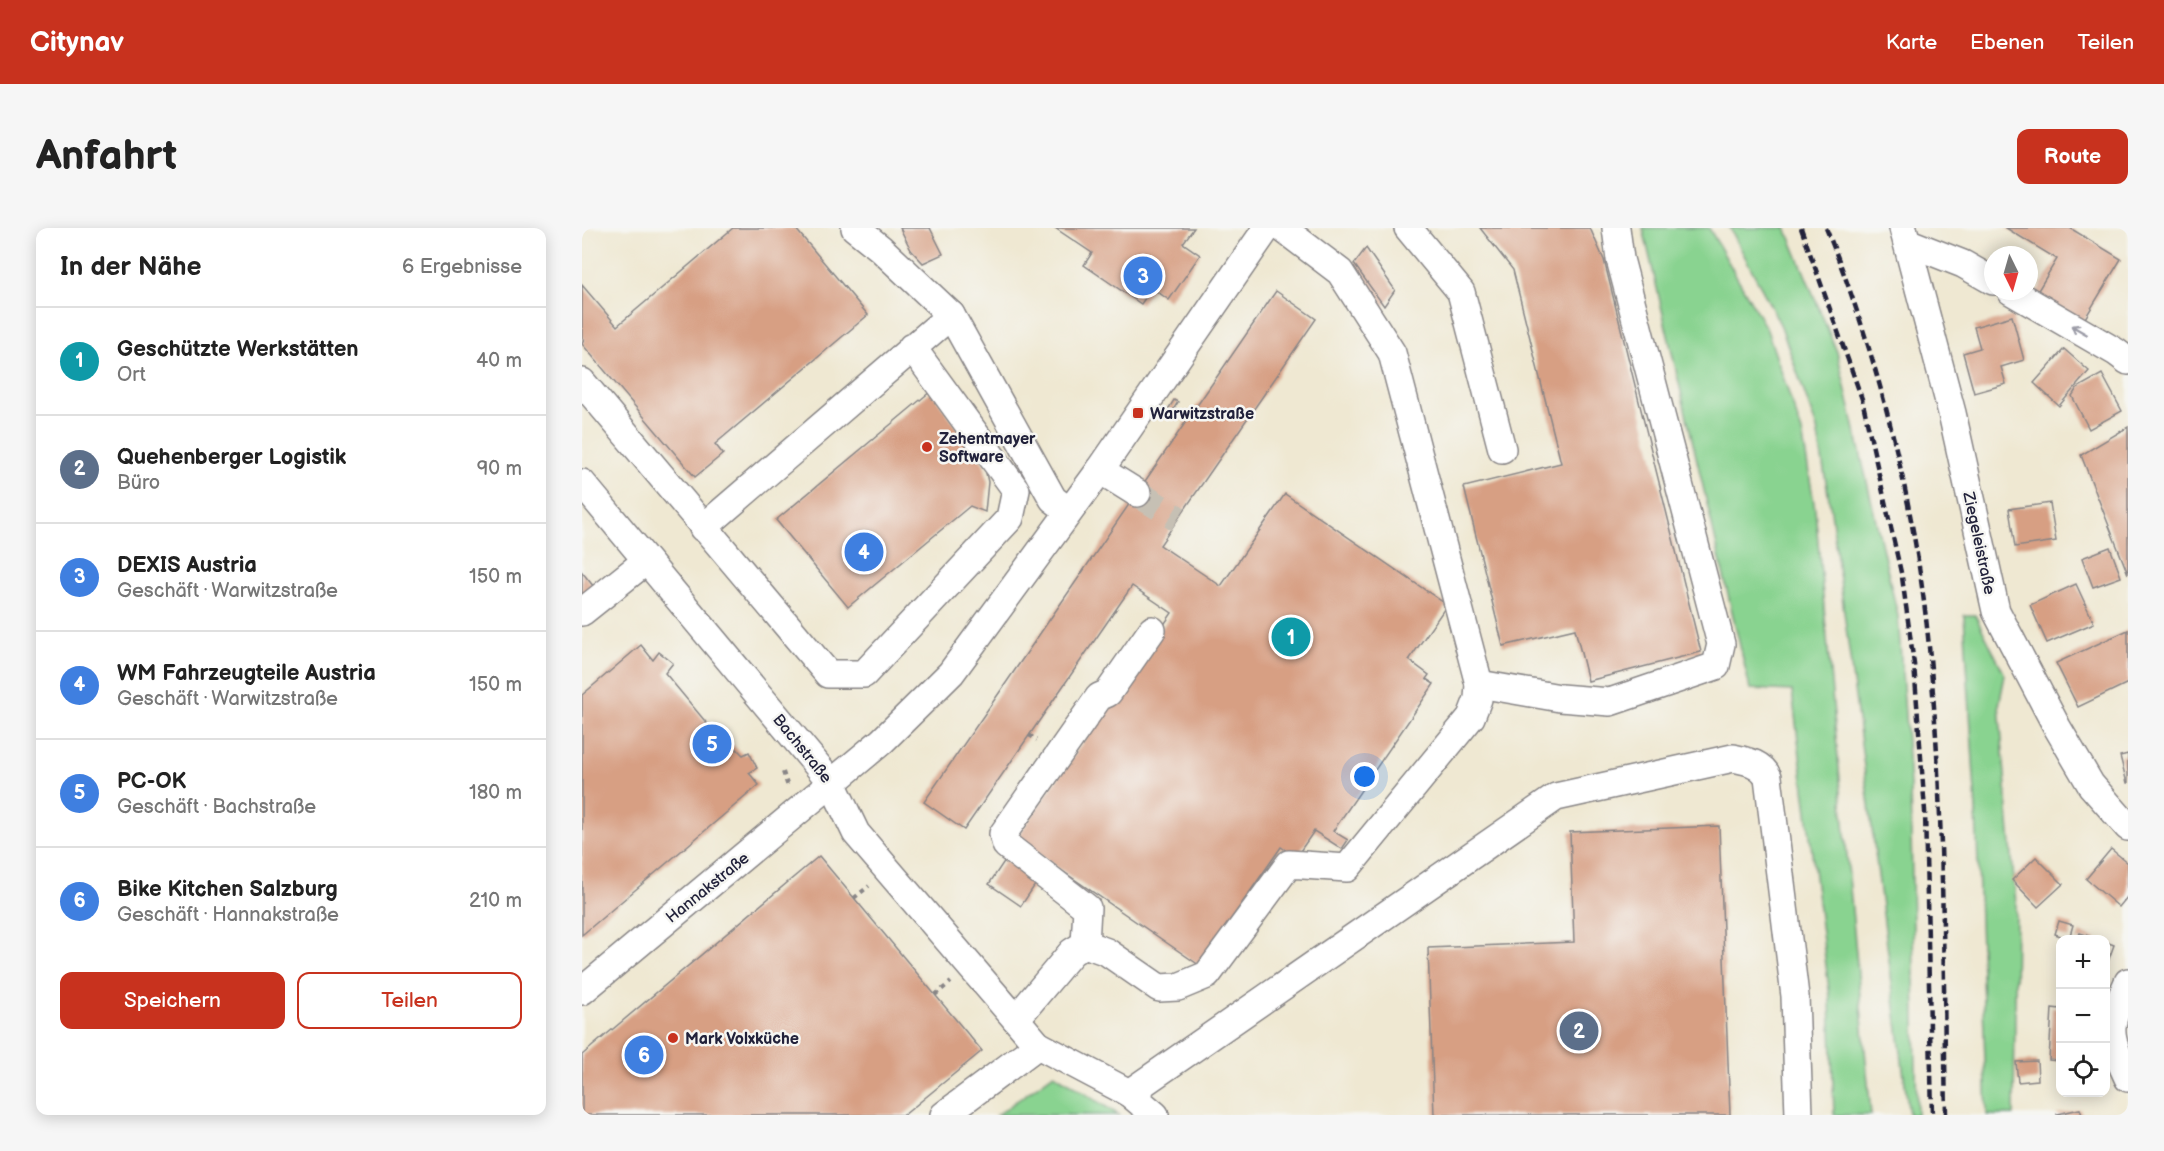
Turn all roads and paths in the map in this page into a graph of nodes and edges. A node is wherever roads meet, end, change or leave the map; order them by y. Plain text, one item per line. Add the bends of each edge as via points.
1 (855, 228) edge
2 (1267, 228) edge
3 (1282, 228) edge
4 (1408, 228) edge
5 (1616, 228) edge
6 (1905, 235) edge
7 (1984, 276) edge
8 (2026, 300) edge
9 (951, 315) junction
10 (912, 347) junction
11 (2128, 361) edge
12 (582, 382) edge
13 (1502, 448) dead end
14 (1100, 470) junction
15 (582, 483) edge
16 (1137, 493) tunnel mouth
17 (1069, 511) junction
18 (703, 528) junction
19 (646, 561) junction
20 (582, 612) edge
21 (1152, 630) dead end
22 (1479, 684) junction
23 (832, 783) junction
24 (2128, 827) edge
25 (1085, 944) junction
26 (2128, 982) edge
27 (582, 991) edge
28 (1016, 1019) junction
29 (1038, 1045) junction
30 (2128, 1078) edge
31 (1129, 1093) junction
32 (944, 1115) edge
33 (1155, 1115) edge
34 (1799, 1115) edge

1 - 9 street
2 - 14 street
3 - 22 street via 1340,272 1392,353
4 - 13 street via 1461,292
5 - 22 street via 1623,270 1721,644 1716,666 1610,702
6 - 7 street
6 - 24 street, Ziegeleistraße via 1952,413 1996,611 2051,718 2091,785
11 -> 8 street
9 - 10 street
9 - 17 street via 1053,499
10 - 18 street
10 - 18 street via 1016,490 1010,518 864,674 828,674
12 - 18 street
14 - 16 street
14 - 17 street
15 - 19 street, Bachstraße
17 - 23 street via 951,673 882,741
19 - 20 street
19 - 23 street, Bachstraße
21 - 25 street via 1108,693 1098,697 1003,834 1006,845 1087,908
22 - 25 street via 1471,717 1347,868 1289,864 1207,975 1178,987 1159,988 1107,952
23 - 27 street, Hannakstraße
23 - 28 street, Bachstraße via 856,833
25 - 28 street via 1072,952
26 - 30 street via 2111,1020 2112,1044
28 - 29 street, Bachstraße
29 - 31 street
29 - 32 street
31 - 33 street
31 - 34 street via 1556,797 1733,758 1756,764 1768,777 1795,996

